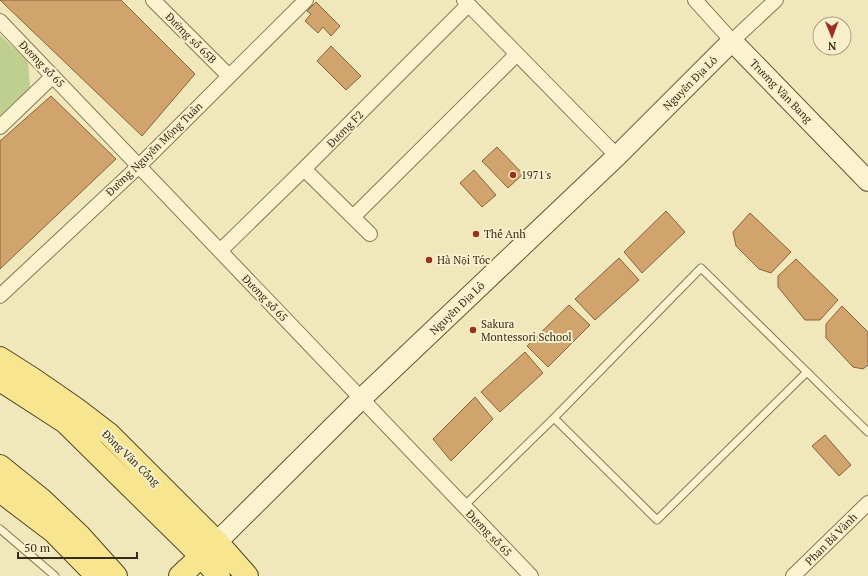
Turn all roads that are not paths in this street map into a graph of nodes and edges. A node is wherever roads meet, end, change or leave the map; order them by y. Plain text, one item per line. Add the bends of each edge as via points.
1 (153, 0) edge
2 (306, 0) edge
3 (695, 0) edge
4 (776, 0) edge
5 (466, 2) edge
6 (0, 21) edge
7 (732, 41) junction
8 (517, 54) junction
9 (53, 76) junction
10 (229, 76) junction
11 (0, 127) edge
12 (617, 156) junction
13 (139, 166) junction
14 (304, 169) junction
15 (868, 181) edge
16 (353, 217) junction
17 (370, 234) dead end
18 (220, 250) junction
19 (0, 296) edge
20 (0, 358) edge
21 (807, 372) junction
22 (0, 380) edge
23 (362, 399) junction
24 (554, 418) junction
25 (868, 432) edge
26 (0, 466) edge
27 (0, 491) edge
28 (868, 503) edge
29 (464, 506) junction
30 (0, 529) edge
31 (209, 549) junction
32 (55, 576) edge
33 (97, 576) edge
34 (116, 576) edge
35 (180, 576) edge
36 (219, 576) edge
37 (247, 576) edge
38 (530, 576) edge
39 (793, 576) edge

1 - 10 street, Đường số 65B
2 - 10 street, Đường Nguyễn Mộng Tuân
3 - 7 street, Trương Văn Bang
4 - 7 street
5 - 8 street
5 - 14 street, Đương F2
6 - 9 street, Đương số 65
7 - 12 street, Nguyễn Địa Lô
7 - 15 street, Trương Văn Bang
8 - 12 street
8 - 16 street
9 - 11 street
9 - 13 street, Đương số 65
10 - 13 street, Đường Nguyễn Mộng Tuân
12 - 23 street, Nguyễn Địa Lô
13 - 18 street, Đương số 65
13 - 19 street, Đường Nguyễn Mộng Tuân
14 - 16 street
14 - 18 street, Đương F2
16 - 17 street
18 - 23 street, Đương số 65
20 - 31 main road, Đồng Văn Cống via 109,434
21 - 24 lane via 657,520
21 - 24 lane via 701,268
21 - 25 lane
22 - 31 main road, Đồng Văn Cống via 65,422
23 - 29 street, Đương số 65
23 - 31 street, Nguyễn Địa Lô
24 - 29 lane
26 - 34 main road via 75,530
27 - 33 main road via 54,532
28 - 39 street, Phan Bá Vành
29 - 38 street, Đương số 65
30 - 32 lane
31 - 35 main road
31 - 36 main road, Đồng Văn Cống
31 - 37 main road, Đồng Văn Cống

